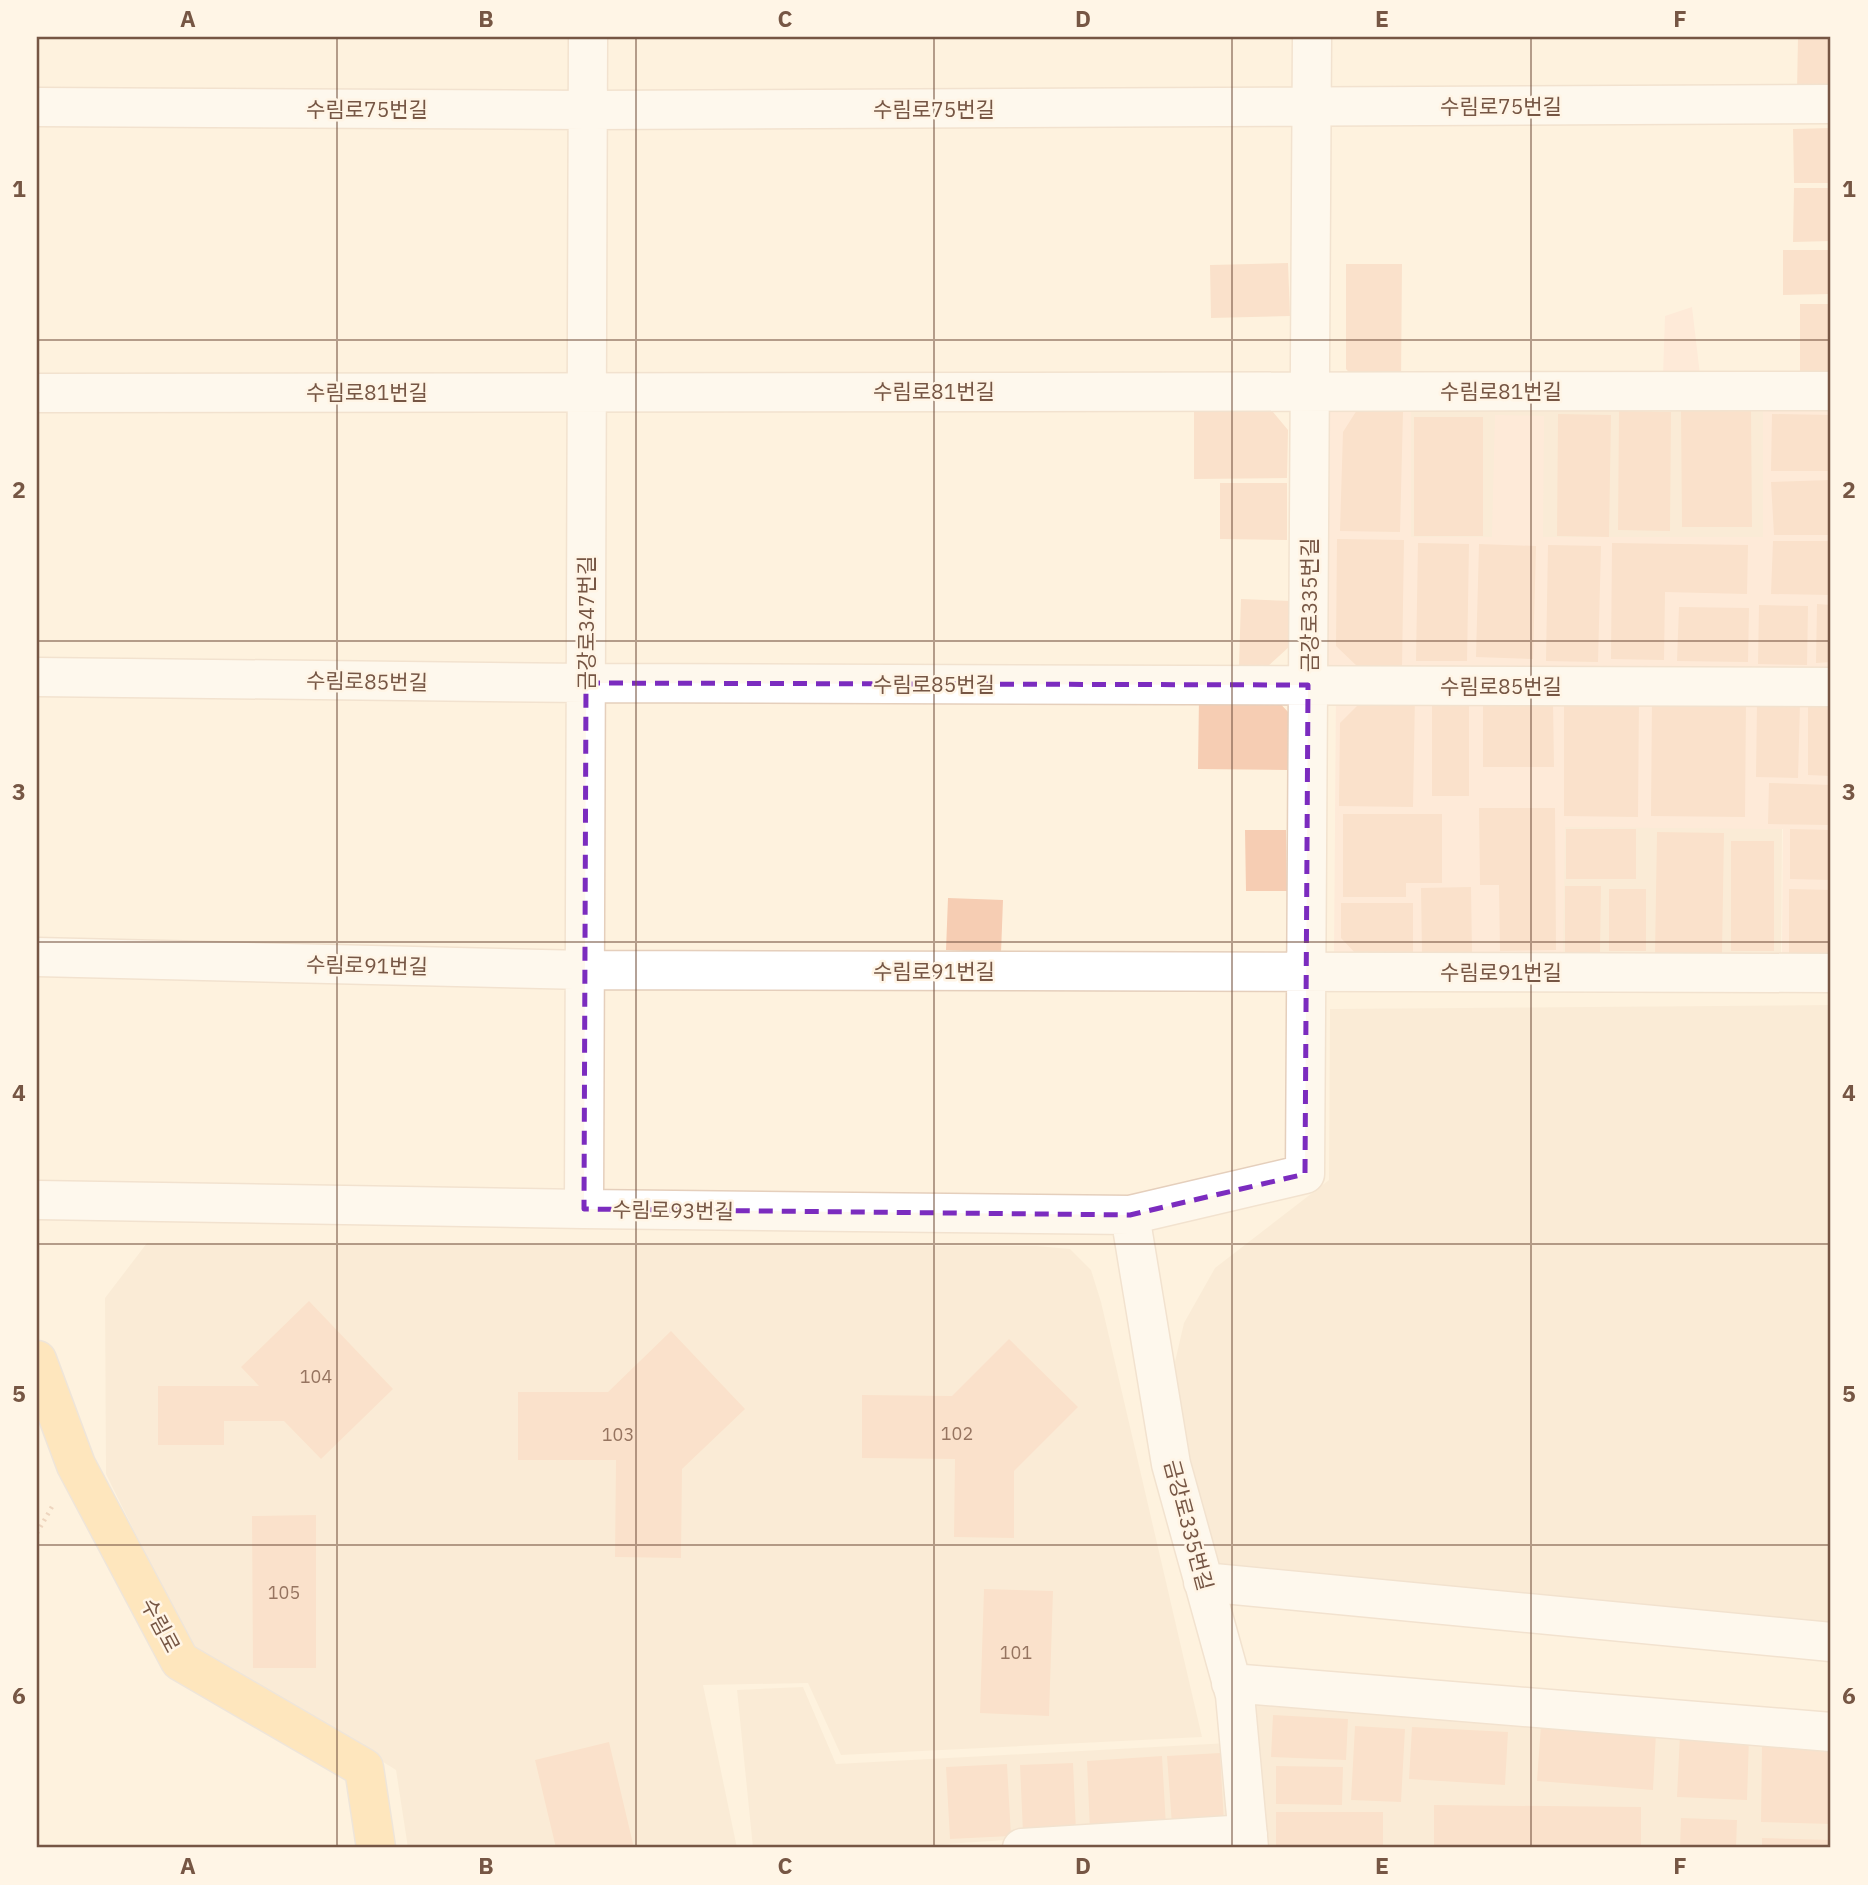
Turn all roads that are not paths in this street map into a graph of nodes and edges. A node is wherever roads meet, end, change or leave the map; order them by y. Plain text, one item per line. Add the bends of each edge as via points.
1 (588, 37) edge
2 (1312, 37) edge
3 (1831, 104) edge
4 (37, 107) edge
5 (1312, 107) junction
6 (587, 110) junction
7 (1310, 391) junction
8 (1831, 391) edge
9 (586, 392) junction
10 (37, 393) edge
11 (37, 677) edge
12 (586, 683) junction
13 (1308, 685) junction
14 (1831, 687) edge
15 (37, 957) edge
16 (585, 970) junction
17 (1306, 972) junction
18 (1831, 973) edge
19 (1305, 1174) joint
20 (37, 1200) edge
21 (584, 1209) junction
22 (1130, 1215) junction
23 (37, 1360) edge
24 (1203, 1582) junction
25 (1831, 1642) edge
26 (1231, 1683) junction
27 (1831, 1732) edge
28 (1249, 1841) edge
29 (376, 1848) edge
30 (1022, 1848) edge

1 - 6 street, 금강로347번길
2 - 5 street, 금강로335번길
3 - 5 street, 수림로75번길
4 - 6 street, 수림로75번길
5 - 6 street, 수림로75번길
5 - 7 street, 금강로335번길
6 - 9 street, 금강로347번길
7 - 8 street, 수림로81번길
7 - 9 street, 수림로81번길
7 - 13 street, 금강로335번길
9 - 10 street, 수림로81번길
9 - 12 street, 금강로347번길
11 - 12 street, 수림로85번길
12 - 13 street, 수림로85번길
12 - 16 street, 금강로347번길
13 - 14 street, 수림로85번길
13 - 17 street, 금강로335번길
15 - 16 street, 수림로91번길
16 - 17 street, 수림로91번길
16 - 21 street, 금강로347번길
17 - 18 street, 수림로91번길
17 - 19 street, 금강로335번길
19 - 22 street, 수림로93번길
20 - 21 street, 수림로93번길
21 - 22 street, 수림로93번길
22 - 24 street, 금강로335번길 via 1171,1464
23 - 29 main road, 수림로 via 76,1465 180,1661 364,1768
24 - 25 street
24 - 26 street, 금강로335번길
26 - 27 street
26 - 28 street, 금강로335번길
28 - 30 street, 금강로335번길

